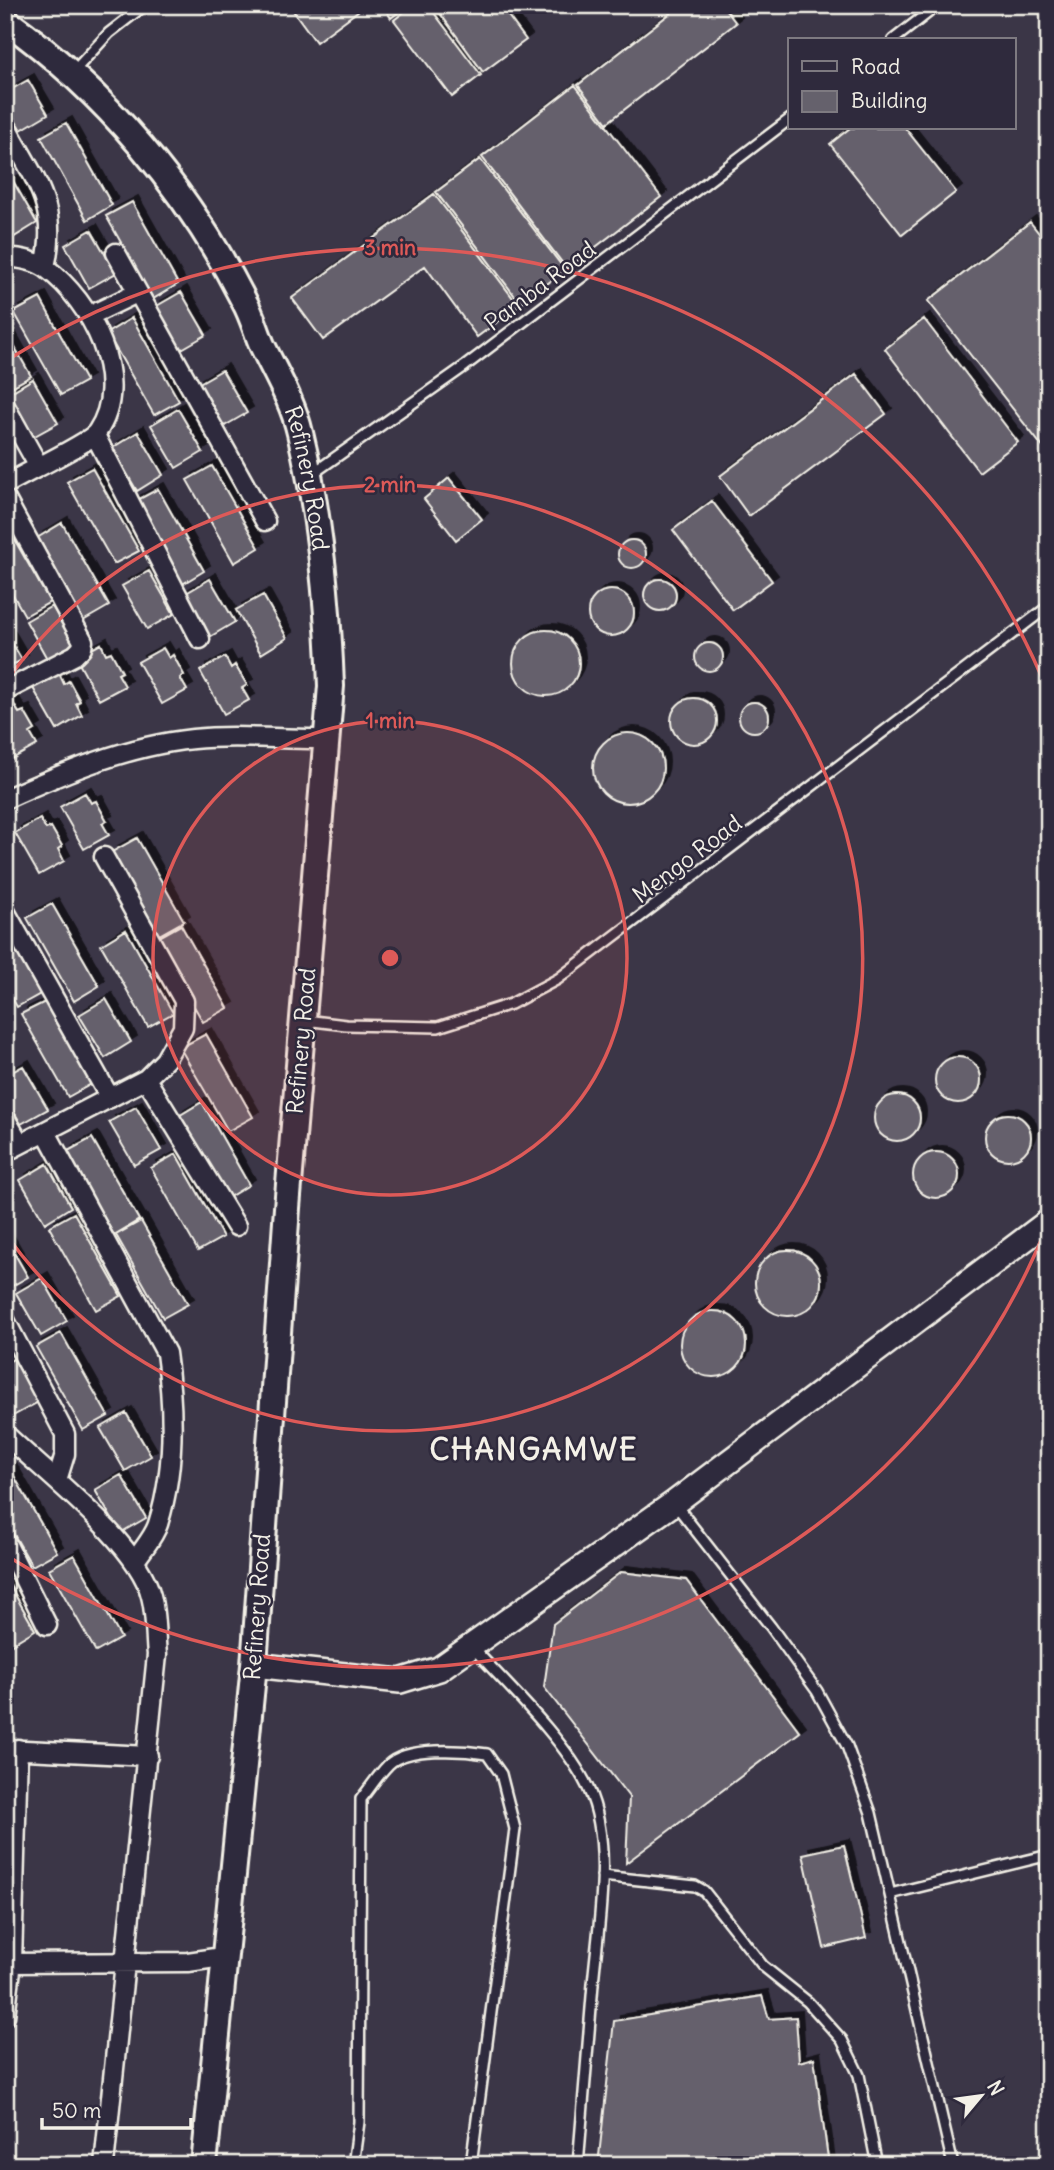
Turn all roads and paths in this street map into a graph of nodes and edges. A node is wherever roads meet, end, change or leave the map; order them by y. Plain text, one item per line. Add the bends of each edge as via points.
1 (145, 5) edge
2 (938, 5) edge
3 (5, 20) edge
4 (896, 38) edge
5 (72, 73) junction
6 (788, 121) edge
7 (5, 124) edge
8 (116, 253) dead end
9 (5, 257) edge
10 (45, 267) junction
11 (137, 293) junction
12 (89, 316) junction
13 (5, 406) edge
14 (95, 435) junction
15 (38, 465) junction
16 (308, 476) junction
17 (5, 485) edge
18 (5, 498) edge
19 (265, 521) dead end
20 (1049, 606) edge
21 (200, 639) dead end
22 (5, 691) edge
23 (327, 739) junction
24 (5, 799) edge
25 (104, 857) dead end
26 (5, 911) edge
27 (303, 1019) junction
28 (146, 1079) junction
29 (110, 1098) junction
30 (5, 1118) edge
31 (46, 1132) junction
32 (12, 1148) edge
33 (1049, 1222) edge
34 (236, 1226) dead end
35 (5, 1320) edge
36 (9, 1445) edge
37 (57, 1480) junction
38 (674, 1503) junction
39 (5, 1541) edge
40 (135, 1560) junction
41 (47, 1625) dead end
42 (473, 1648) junction
43 (254, 1665) junction
44 (11, 1749) edge
45 (148, 1756) junction
46 (1046, 1856) edge
47 (602, 1876) junction
48 (1049, 1878) edge
49 (890, 1894) junction
50 (222, 1957) junction
51 (127, 1960) junction
52 (9, 1962) edge
53 (5, 2016) edge
54 (104, 2165) edge
55 (204, 2165) edge
56 (353, 2165) edge
57 (471, 2165) edge
58 (578, 2165) edge
59 (877, 2165) edge
60 (953, 2165) edge

1 - 5 lane via 109,33
2 - 4 lane
3 - 5 main road, Refinery Road
5 - 16 main road, Refinery Road via 138,141 227,270 287,392
6 - 16 lane, Pamba Road via 465,366
7 - 10 street via 51,218
8 - 11 street
9 - 10 street
10 - 12 street
11 - 12 street
11 - 19 street
12 - 14 street via 111,380 106,411
13 - 15 street
14 - 15 street
14 - 21 street
15 - 17 street
16 - 23 main road, Refinery Road via 328,622 331,686
18 - 22 street via 83,641 75,655
20 - 27 lane, Mengo Road via 558,979 511,1004 438,1027
23 - 24 street via 245,737 159,744 116,755
23 - 27 main road, Refinery Road
25 - 28 street via 184,1001 183,1028 176,1045
26 - 29 street
27 - 43 main road, Refinery Road
28 - 29 street
28 - 34 street
29 - 31 street
30 - 32 street
31 - 32 street
31 - 40 street via 166,1353 171,1390 169,1468 158,1527
33 - 38 street
35 - 37 street via 65,1434
36 - 37 street
37 - 40 street
38 - 42 street
38 - 49 lane via 771,1627 835,1721 860,1777
39 - 41 street
40 - 45 street via 151,1595 157,1655
42 - 43 street via 439,1669 400,1681
42 - 47 lane via 525,1704 588,1789 598,1823
43 - 50 main road, Refinery Road
44 - 45 street
44 - 52 street
45 - 51 street
46 - 48 lane
46 - 49 lane
47 - 58 lane
47 - 59 lane via 695,1886 704,1891 763,1966 808,2002 842,2040 859,2075
49 - 60 lane
50 - 51 street via 188,1962
50 - 55 main road, Refinery Road
51 - 52 street
51 - 54 street
52 - 53 street
56 - 57 lane via 359,2122 361,1799 389,1763 403,1754 465,1750 487,1754 501,1774 515,1829

